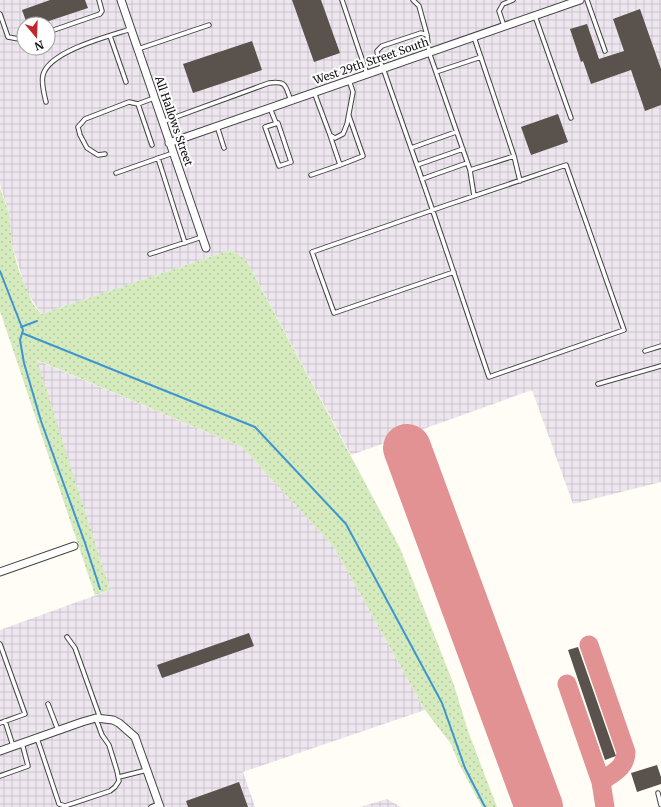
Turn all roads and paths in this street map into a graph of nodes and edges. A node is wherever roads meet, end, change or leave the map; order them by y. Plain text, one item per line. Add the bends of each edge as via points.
1 (99, 0) edge
2 (121, 0) edge
3 (342, 0) edge
4 (413, 0) edge
5 (513, 0) edge
6 (580, 0) edge
7 (587, 0) edge
8 (502, 2) edge
9 (0, 14) edge
10 (534, 16) junction
11 (209, 25) dead end
12 (504, 26) junction
13 (56, 29) edge
14 (131, 29) junction
15 (428, 35) junction
16 (110, 36) junction
17 (474, 37) junction
18 (16, 38) edge
19 (138, 49) junction
20 (605, 51) dead end
21 (429, 52) junction
22 (481, 57) junction
23 (383, 68) junction
24 (436, 72) junction
25 (367, 74) junction
26 (349, 80) junction
27 (126, 82) dead end
28 (314, 92) junction
29 (154, 98) junction
30 (291, 100) junction
31 (46, 102) dead end
32 (138, 104) junction
33 (270, 108) junction
34 (349, 114) junction
35 (571, 118) dead end
36 (162, 122) junction
37 (276, 123) junction
38 (217, 126) junction
39 (456, 132) junction
40 (330, 135) junction
41 (169, 143) junction
42 (152, 145) dead end
43 (224, 148) dead end
44 (411, 148) junction
45 (463, 149) junction
46 (173, 153) junction
47 (105, 154) dead end
48 (514, 156) junction
49 (158, 158) junction
50 (467, 163) junction
51 (340, 165) junction
52 (417, 165) junction
53 (470, 170) junction
54 (116, 173) dead end
55 (311, 175) dead end
56 (422, 179) junction
57 (520, 180) junction
58 (474, 196) junction
59 (432, 210) junction
60 (202, 237) junction
61 (185, 243) junction
62 (206, 248) dead end
63 (150, 254) dead end
64 (454, 272) junction
65 (661, 346) edge
66 (645, 351) dead end
67 (661, 366) edge
68 (598, 384) dead end
69 (74, 546) dead end
70 (0, 572) edge
71 (67, 637) dead end
72 (0, 644) edge
73 (48, 704) dead end
74 (98, 718) junction
75 (5, 721) junction
76 (0, 723) edge
77 (58, 730) junction
78 (37, 738) junction
79 (22, 743) junction
80 (13, 746) junction
81 (0, 750) edge
82 (147, 770) junction
83 (0, 776) edge
84 (119, 777) junction
85 (658, 793) dead end
86 (661, 805) edge
87 (160, 806) edge
88 (151, 807) edge

1 - 13 lane via 102,9 100,14
2 - 14 street, All Hallows Street
3 - 25 lane
4 - 15 lane via 419,6
5 - 8 lane
6 - 10 street, West 29th Street South
7 - 20 lane
8 - 12 lane via 499,11
9 - 18 lane via 8,37
10 - 12 street, West 29th Street South
10 - 35 lane
11 - 19 lane
12 - 17 street, West 29th Street South
14 - 16 lane
14 - 19 street, All Hallows Street
15 - 21 lane
15 - 23 lane via 421,33 382,46 377,51
16 - 27 lane
16 - 31 lane via 72,49 52,61 42,79
17 - 21 street, West 29th Street South
17 - 22 lane
19 - 29 street, All Hallows Street
21 - 23 street, West 29th Street South
21 - 24 lane
22 - 24 lane
22 - 48 lane
23 - 25 street, West 29th Street South
23 - 44 lane
24 - 39 lane
25 - 26 street, West 29th Street South
26 - 28 street, West 29th Street South
26 - 34 lane via 353,92
28 - 30 street, West 29th Street South
28 - 40 lane
29 - 32 lane
29 - 36 street, All Hallows Street
30 - 33 street, West 29th Street South
30 - 36 lane via 280,82
32 - 42 lane
32 - 47 lane via 129,102 85,119 78,126 87,148 98,155
33 - 37 lane
33 - 38 street, West 29th Street South
34 - 40 lane via 343,134 335,138
34 - 51 lane via 363,156
36 - 41 street, All Hallows Street
37 - 37 lane via 265,127 279,166 291,162
38 - 41 street, West 29th Street South
38 - 43 lane
39 - 44 lane
39 - 45 lane
40 - 51 lane
41 - 46 street, All Hallows Street
44 - 52 lane
45 - 50 lane
45 - 52 lane
46 - 49 lane
46 - 60 street, All Hallows Street
48 - 53 lane
48 - 57 lane
49 - 54 lane
49 - 61 lane
50 - 53 lane
50 - 56 lane
51 - 55 lane
52 - 56 lane
53 - 58 lane
56 - 59 lane
57 - 58 lane
57 - 64 lane via 566,165 624,330 489,378
58 - 59 lane
59 - 64 lane
59 - 64 lane via 312,252 334,313
60 - 61 lane
60 - 62 street, All Hallows Street
61 - 63 lane
65 - 66 lane
67 - 68 lane
69 - 70 street
71 - 74 lane via 75,648
72 - 75 lane via 25,714
73 - 77 lane
74 - 77 street
74 - 82 street via 116,721 135,737
74 - 84 lane
75 - 76 lane
75 - 80 lane
77 - 78 street
78 - 79 street
78 - 84 lane via 56,797 62,806 110,791 119,781
79 - 80 street
79 - 83 lane via 28,766
80 - 81 street
82 - 84 lane
82 - 87 street
85 - 86 lane
87 - 88 lane

